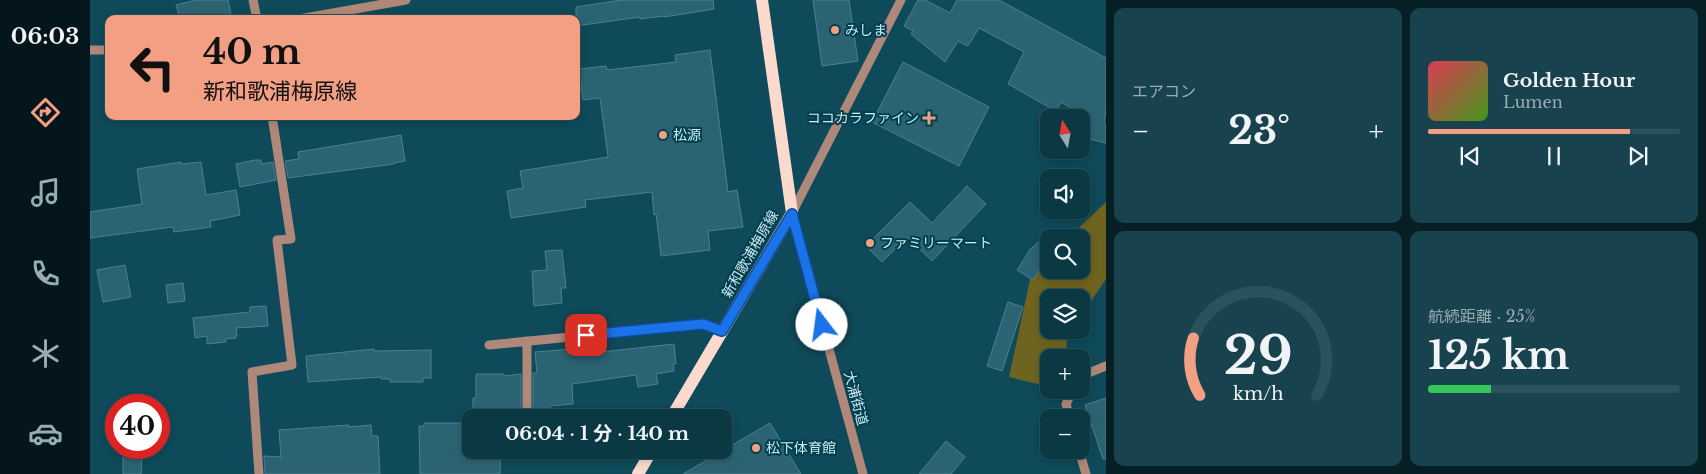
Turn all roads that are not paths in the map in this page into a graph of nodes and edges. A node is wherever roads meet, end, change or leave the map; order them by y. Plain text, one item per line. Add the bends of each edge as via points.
1 (253, 0) edge
2 (406, 0) edge
3 (762, 0) edge
4 (901, 0) edge
5 (256, 15) edge
6 (322, 15) edge
7 (90, 50) edge
8 (105, 50) edge
9 (273, 120) edge
10 (792, 214) junction
11 (722, 331) junction
12 (527, 341) junction
13 (489, 345) dead end
14 (1106, 366) edge
15 (1090, 372) edge
16 (527, 409) edge
17 (676, 409) edge
18 (647, 459) edge
19 (1082, 459) edge
20 (259, 474) edge
21 (638, 474) edge
22 (862, 474) edge
23 (1086, 474) edge

1 - 5 street
2 - 6 street
3 - 10 main road, 新和歌浦梅原線
4 - 10 street
7 - 8 street
9 - 20 street via 292,239 277,240 292,365 252,372
10 - 11 main road, 新和歌浦梅原線
10 - 22 street, 大浦街道
11 - 12 street via 703,324
11 - 17 main road, 新和歌浦梅原線
12 - 13 street
12 - 16 street
14 - 15 street
18 - 21 main road
19 - 23 street

